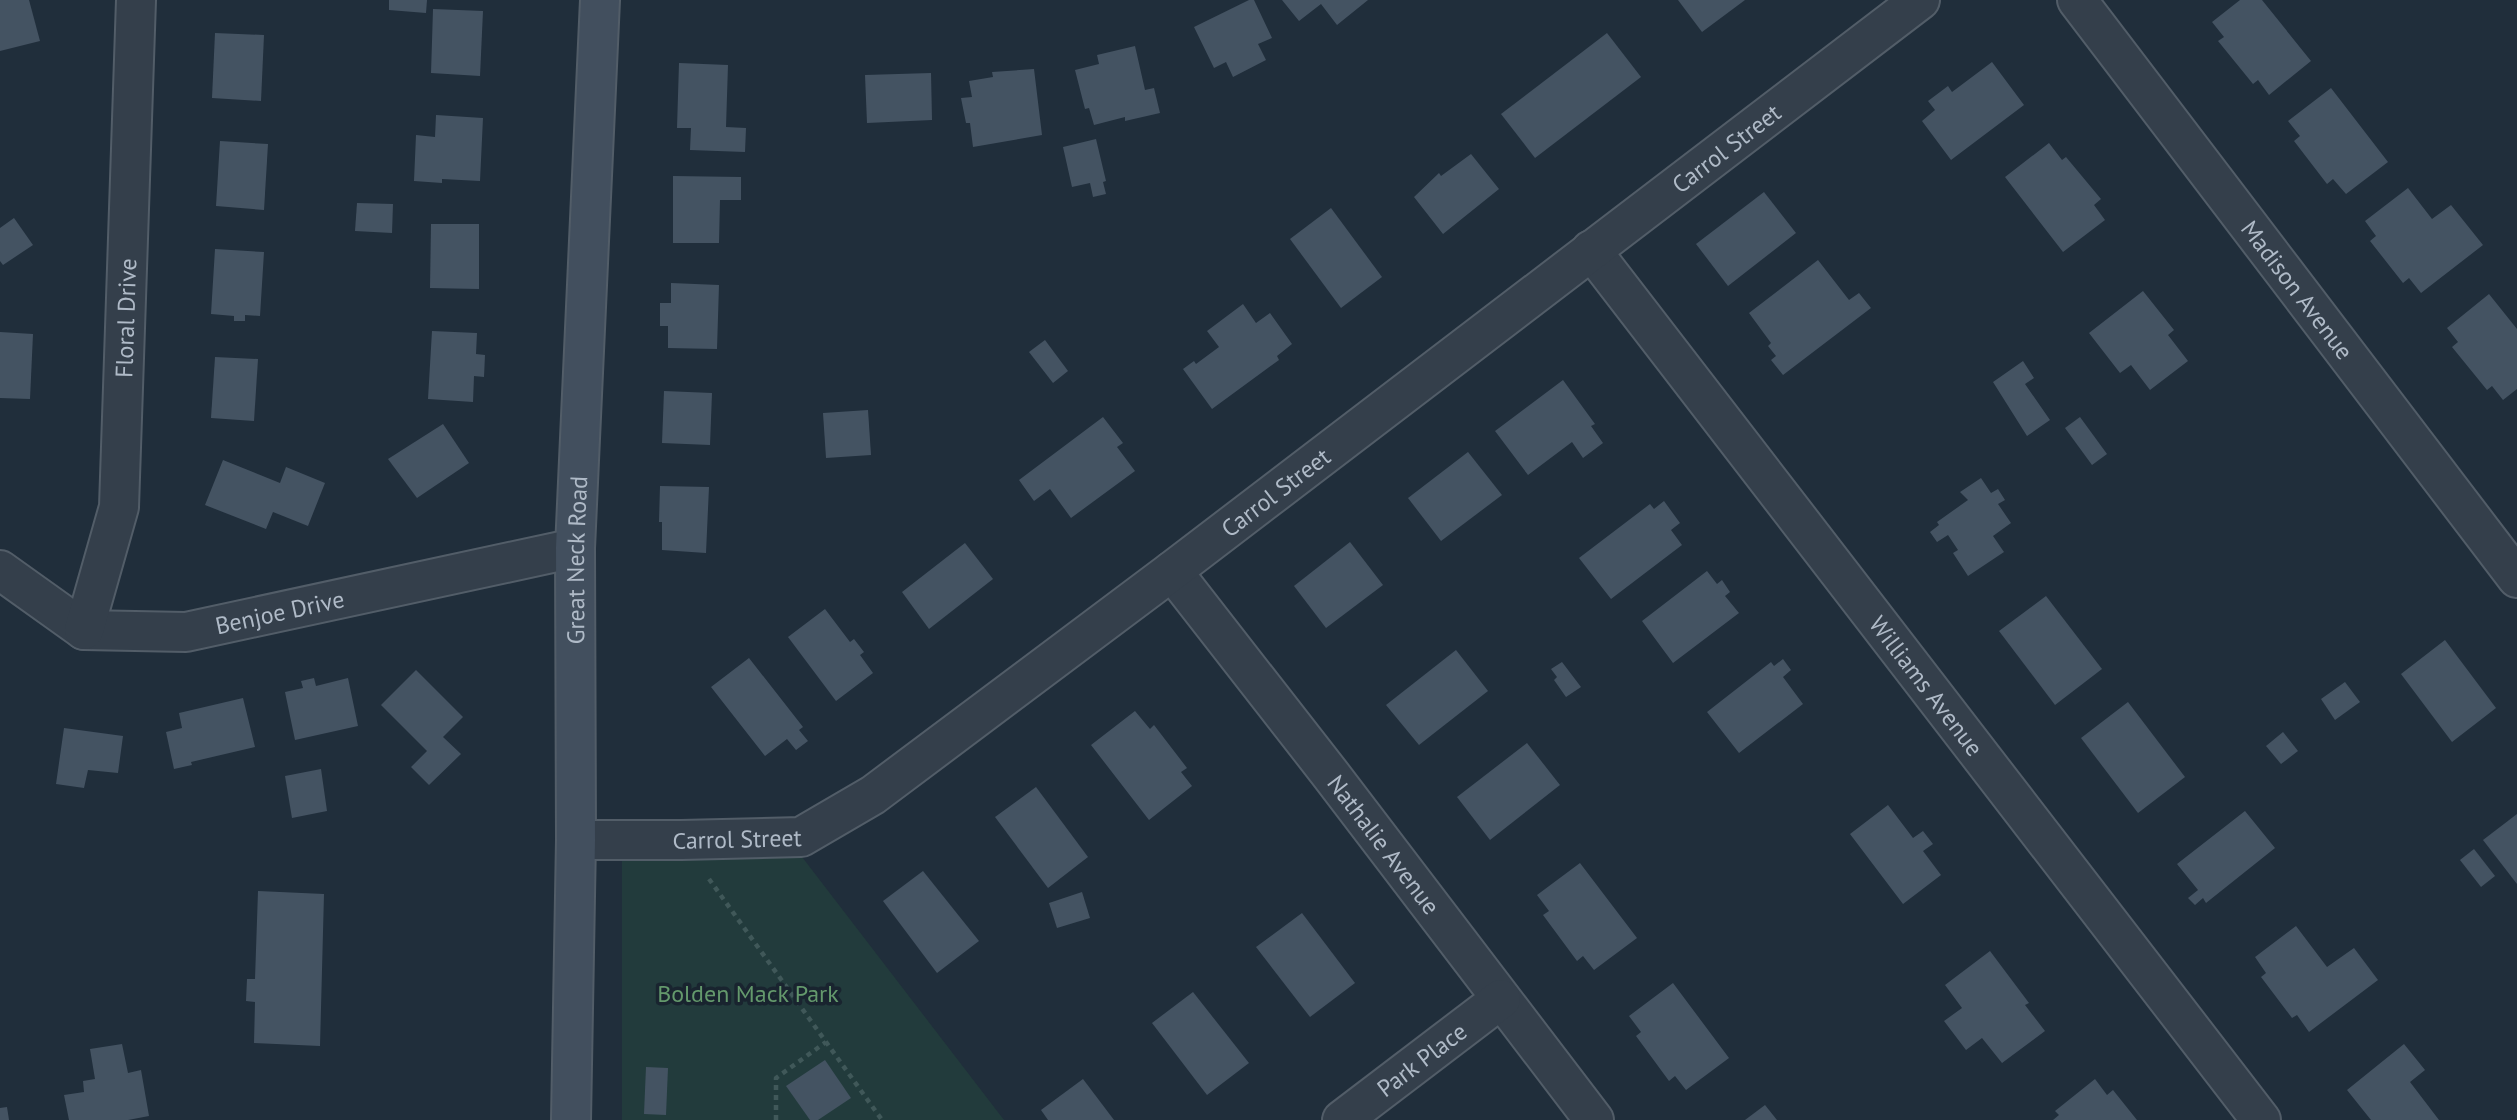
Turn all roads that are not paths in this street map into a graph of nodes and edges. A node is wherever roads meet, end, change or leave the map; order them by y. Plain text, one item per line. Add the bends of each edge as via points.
1 (136, 0) edge
2 (600, 0) edge
3 (1920, 0) edge
4 (2077, 0) edge
5 (1591, 250) junction
6 (575, 548) junction
7 (0, 570) edge
8 (1172, 571) junction
9 (2517, 578) edge
10 (84, 630) junction
11 (576, 840) junction
12 (1501, 999) junction
13 (571, 1120) edge
14 (1342, 1120) edge
15 (1594, 1120) edge
16 (2261, 1120) edge

1 - 10 street, Floral Drive via 119,506
2 - 6 main road, Great Neck Road
3 - 5 street, Carrol Street
4 - 9 street, Madison Avenue
5 - 8 street, Carrol Street
5 - 16 street, Williams Avenue
6 - 10 street, Benjoe Drive via 186,632
6 - 11 main road, Great Neck Road
7 - 10 street
8 - 11 street, Carrol Street via 873,795 801,837
8 - 12 street, Nathalie Avenue
11 - 13 main road, Great Neck Road
12 - 14 street, Park Place
12 - 15 street, Nathalie Avenue

